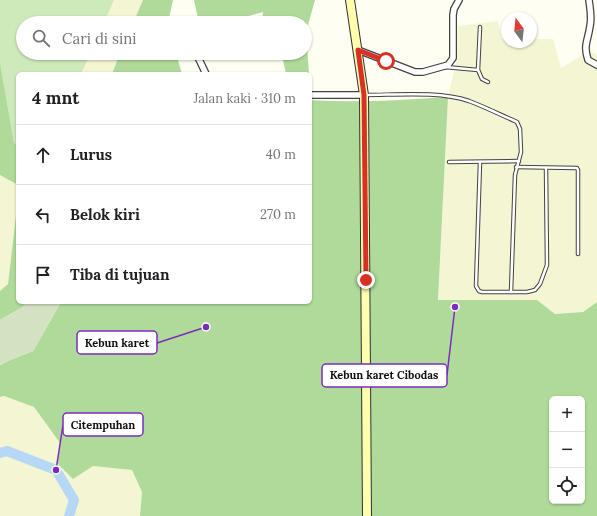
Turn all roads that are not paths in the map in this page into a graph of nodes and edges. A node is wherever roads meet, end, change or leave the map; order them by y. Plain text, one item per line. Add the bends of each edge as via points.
1 (350, 0) edge
2 (459, 0) edge
3 (589, 0) edge
4 (480, 27) dead end
5 (358, 50) junction
6 (199, 60) edge
7 (597, 65) edge
8 (443, 67) junction
9 (478, 70) junction
10 (205, 72) edge
11 (488, 82) dead end
12 (312, 95) edge
13 (364, 95) junction
14 (519, 161) junction
15 (448, 162) dead end
16 (480, 162) junction
17 (516, 168) junction
18 (546, 168) junction
19 (578, 254) dead end
20 (511, 292) junction
21 (367, 516) edge

1 - 5 main road
2 - 8 street via 453,15 453,58
3 - 7 street via 591,25 584,49 588,60
4 - 9 lane
5 - 8 street via 415,72
5 - 13 main road
6 - 10 street
8 - 9 lane
9 - 11 lane via 482,80
12 - 13 street
13 - 14 lane via 412,94 449,97 481,106 517,122 521,152
13 - 21 main road
14 - 16 lane
14 - 17 lane
15 - 16 lane
16 - 20 lane via 476,286 482,292
17 - 18 lane
17 - 20 lane
18 - 19 lane via 578,170
18 - 20 lane via 547,265 538,288 527,292

